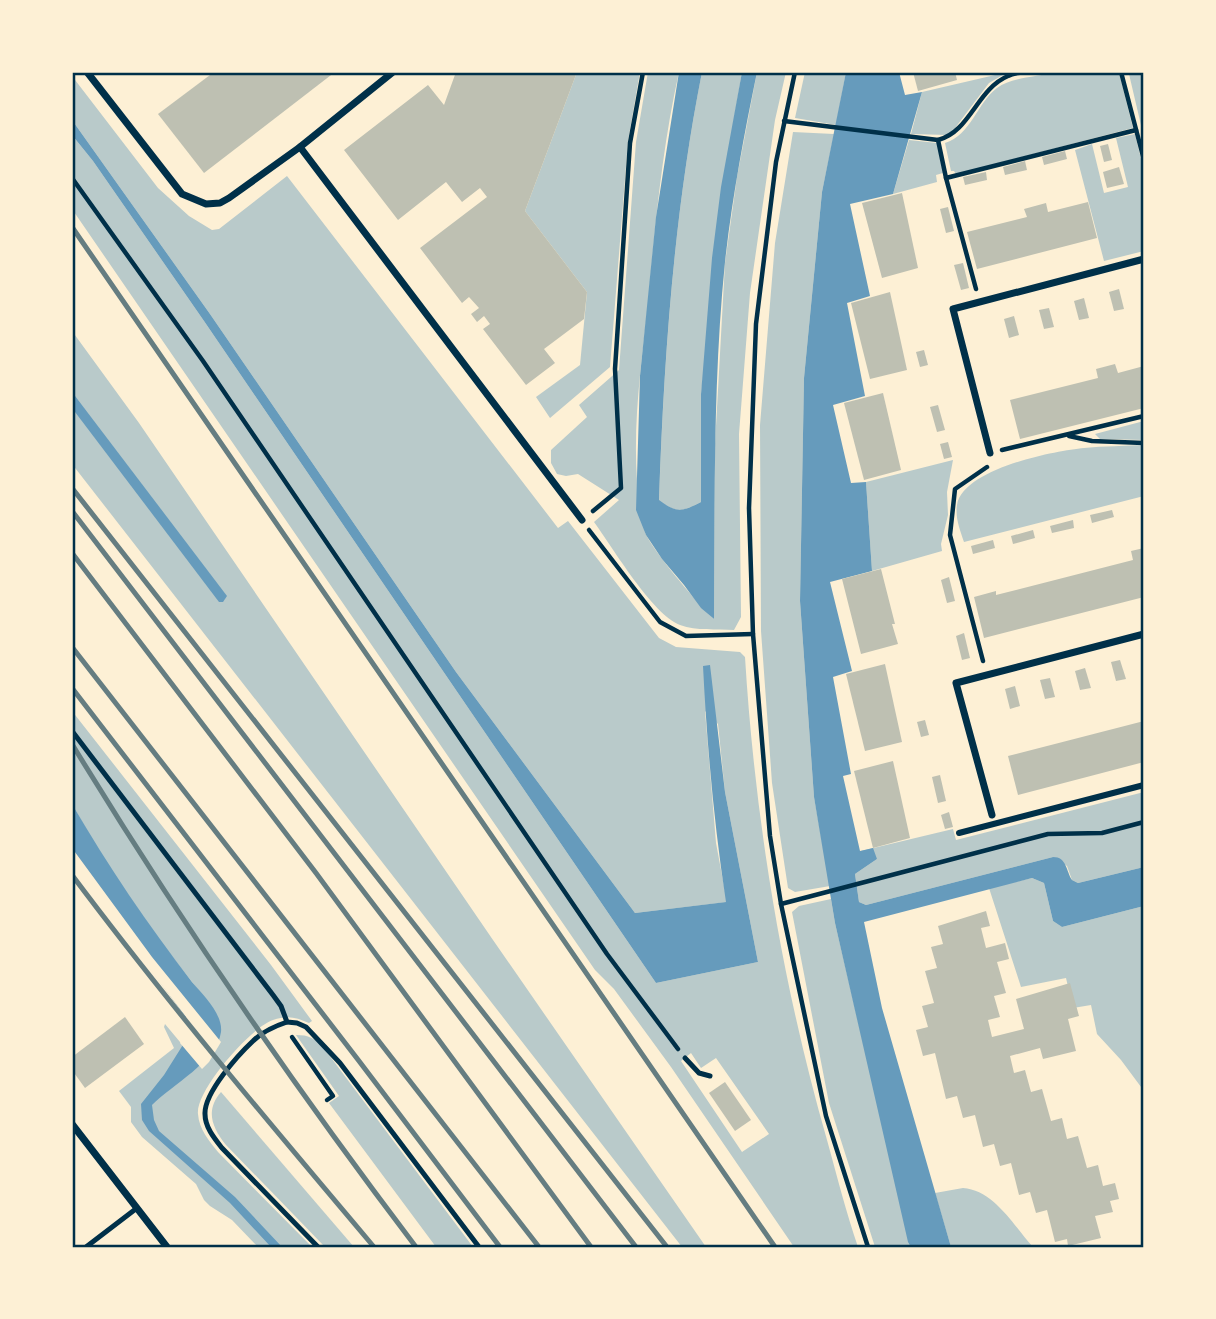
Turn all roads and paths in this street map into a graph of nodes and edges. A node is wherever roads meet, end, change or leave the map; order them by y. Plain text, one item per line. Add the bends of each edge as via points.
1 (87, 72) edge
2 (393, 72) edge
3 (643, 72) edge
4 (795, 72) edge
5 (1024, 72) edge
6 (1121, 72) edge
7 (784, 121) junction
8 (1136, 130) junction
9 (938, 140) junction
10 (300, 147) junction
11 (1144, 160) edge
12 (72, 177) edge
13 (947, 178) junction
14 (1144, 259) edge
15 (979, 301) junction
16 (1144, 416) edge
17 (1065, 435) junction
18 (1144, 443) edge
19 (990, 453) junction
20 (582, 520) junction
21 (753, 634) junction
22 (1144, 634) edge
23 (986, 675) junction
24 (72, 732) edge
25 (1144, 785) edge
26 (992, 815) dead end
27 (1144, 822) edge
28 (959, 833) dead end
29 (781, 904) junction
30 (287, 1022) junction
31 (294, 1040) dead end
32 (685, 1058) joint
33 (710, 1076) dead end
34 (327, 1100) dead end
35 (72, 1124) edge
36 (137, 1208) junction
37 (86, 1247) edge
38 (167, 1247) edge
39 (318, 1247) edge
40 (480, 1247) edge
41 (868, 1247) edge

1 - 10 street via 182,194 206,204 220,203
2 - 10 street
3 - 20 path via 631,143 615,369 621,488
4 - 7 path
5 - 9 path via 1007,76 988,90 951,137
6 - 8 path
7 - 9 path
7 - 21 path via 756,324 750,508
8 - 11 path
8 - 13 path
9 - 13 path
10 - 20 street
12 - 32 path via 203,361 607,954
13 - 15 path
14 - 15 street
15 - 19 street via 953,309
16 - 17 path
17 - 18 path
17 - 19 path
19 - 23 path via 987,466 955,489 950,535
20 - 21 path via 660,622 686,636
21 - 29 path via 770,836
22 - 23 street
23 - 26 street via 956,683
24 - 30 lane via 273,995
25 - 28 street
27 - 29 path via 1102,833 1048,834
29 - 41 path via 826,1116
30 - 39 lane via 254,1040 212,1093 205,1114 222,1148
30 - 40 lane via 306,1027 325,1045
31 - 34 path via 333,1096
32 - 33 lane via 699,1073
35 - 36 street
36 - 37 lane
36 - 38 street

